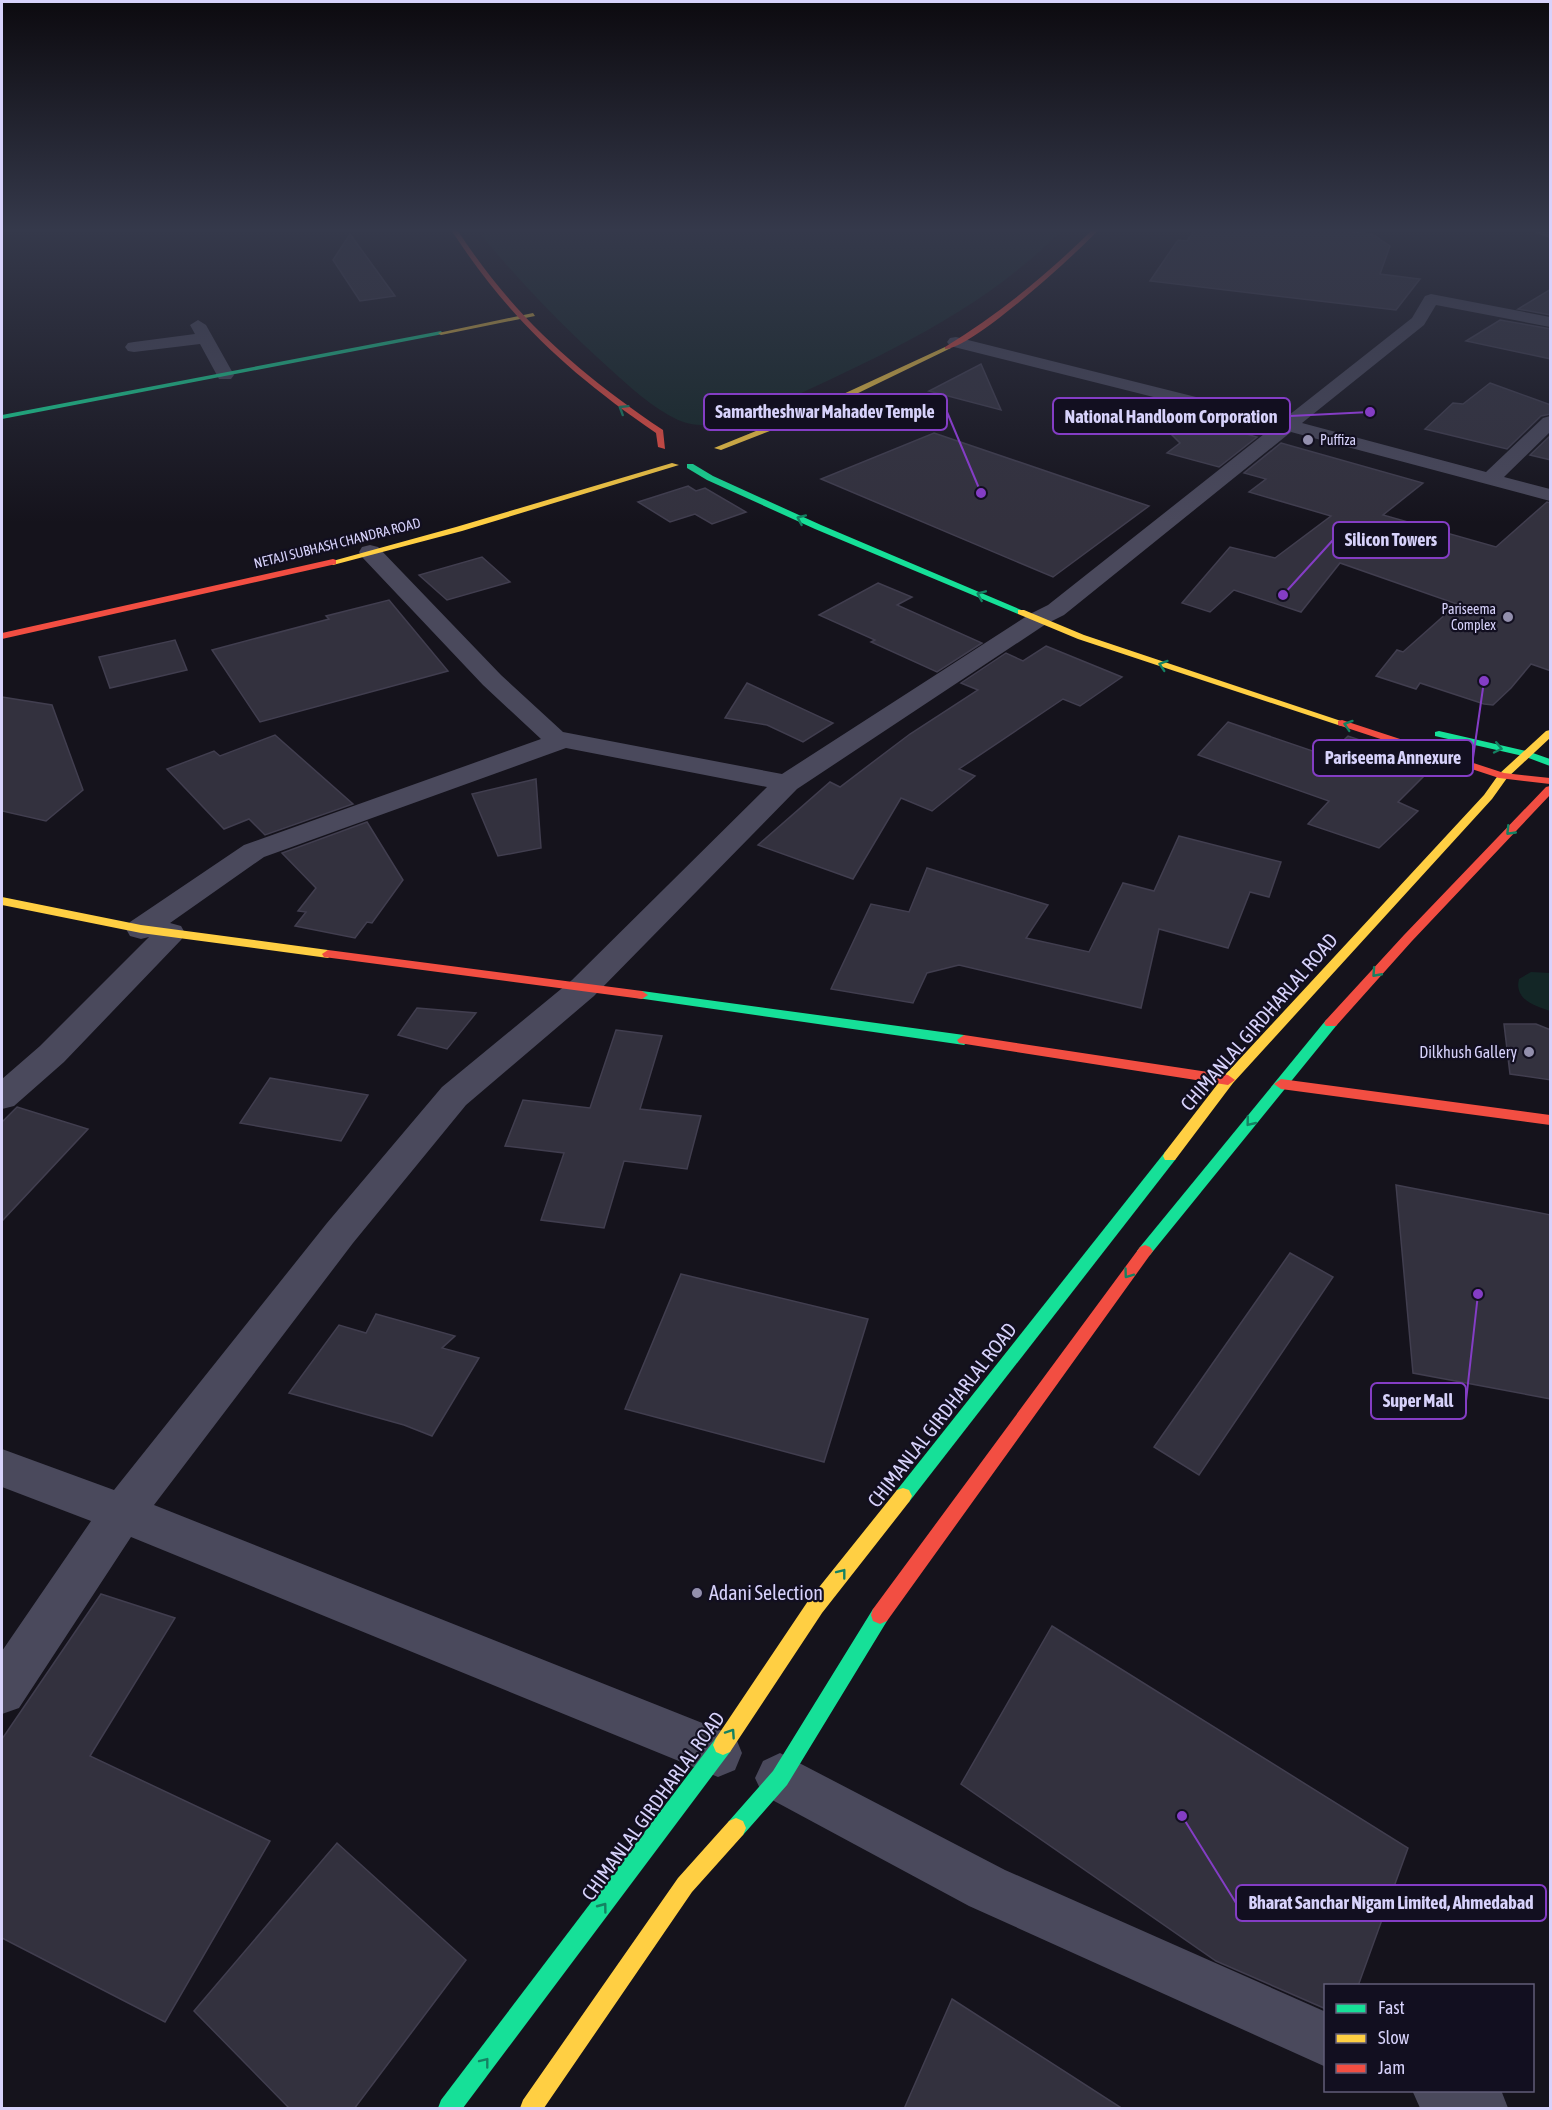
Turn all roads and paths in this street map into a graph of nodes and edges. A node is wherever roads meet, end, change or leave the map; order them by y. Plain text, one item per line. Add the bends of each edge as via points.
1 (470, 326) edge
2 (529, 326) edge
3 (546, 326) edge
4 (981, 326) edge
5 (1411, 326) edge
6 (937, 337) dead end
7 (956, 342) junction
8 (134, 346) dead end
9 (225, 375) junction
10 (2, 417) edge
11 (1551, 422) edge
12 (1287, 425) junction
13 (668, 443) junction
14 (716, 450) junction
15 (675, 465) junction
16 (690, 466) junction
17 (1490, 479) junction
18 (1551, 495) edge
19 (910, 550) dead end
20 (370, 552) junction
21 (961, 572) dead end
22 (1049, 611) junction
23 (2, 624) edge
24 (2, 636) edge
25 (1420, 728) dead end
26 (1551, 733) edge
27 (563, 740) junction
28 (1526, 754) junction
29 (1551, 763) edge
30 (1503, 776) junction
31 (1551, 781) edge
32 (787, 783) junction
33 (1551, 789) edge
34 (2, 901) edge
35 (155, 931) junction
36 (583, 988) junction
37 (1228, 1080) junction
38 (1281, 1084) junction
39 (2, 1097) edge
40 (1551, 1120) edge
41 (2, 1468) edge
42 (122, 1513) junction
43 (2, 1691) edge
44 (718, 1753) junction
45 (780, 1778) junction
46 (1324, 2039) edge
47 (1442, 2092) edge
48 (449, 2109) edge
49 (531, 2109) edge
50 (1480, 2109) edge

1 - 9 main road
13 -> 2 main road via 660,432 613,402
3 - 13 main road via 629,398
4 - 7 main road
5 - 12 street
6 - 14 main road via 834,389 744,428
7 - 12 street
7 - 14 main road via 843,398
8 - 9 street via 201,332
9 - 10 main road
11 - 17 street
12 - 17 street
12 - 22 street
13 - 15 main road
13 - 23 main road, NETAJI SUBHASH CHANDRA ROAD via 643,465 541,495 311,557
14 - 16 main road via 706,464
15 - 16 main road
15 - 20 main road, NETAJI SUBHASH CHANDRA ROAD
22 -> 16 main road via 818,527
17 - 18 street
19 - 21 main road
20 - 24 main road, NETAJI SUBHASH CHANDRA ROAD
20 - 27 street via 492,680 545,730
30 -> 22 main road via 1091,641
22 - 32 street
25 -> 28 main road
26 - 28 main road
27 - 32 street
27 - 35 street via 254,851
28 - 29 main road
28 - 30 main road, CHIMANLAL GIRDHARLAL ROAD
30 - 31 main road
30 - 37 main road, CHIMANLAL GIRDHARLAL ROAD
32 - 36 street
33 -> 38 main road via 1408,938
34 - 35 main road
35 - 36 main road
35 - 39 street via 52,1054
36 - 37 main road via 864,1025
36 - 42 street via 454,1095 340,1233
44 -> 37 main road, CHIMANLAL GIRDHARLAL ROAD via 814,1607
38 - 40 main road
38 -> 45 main road via 1139,1259 869,1630
41 - 42 street
42 - 43 street
42 - 44 street
48 -> 44 main road, CHIMANLAL GIRDHARLAL ROAD
45 - 46 street via 987,1888
45 - 49 main road via 686,1885
47 - 50 street

